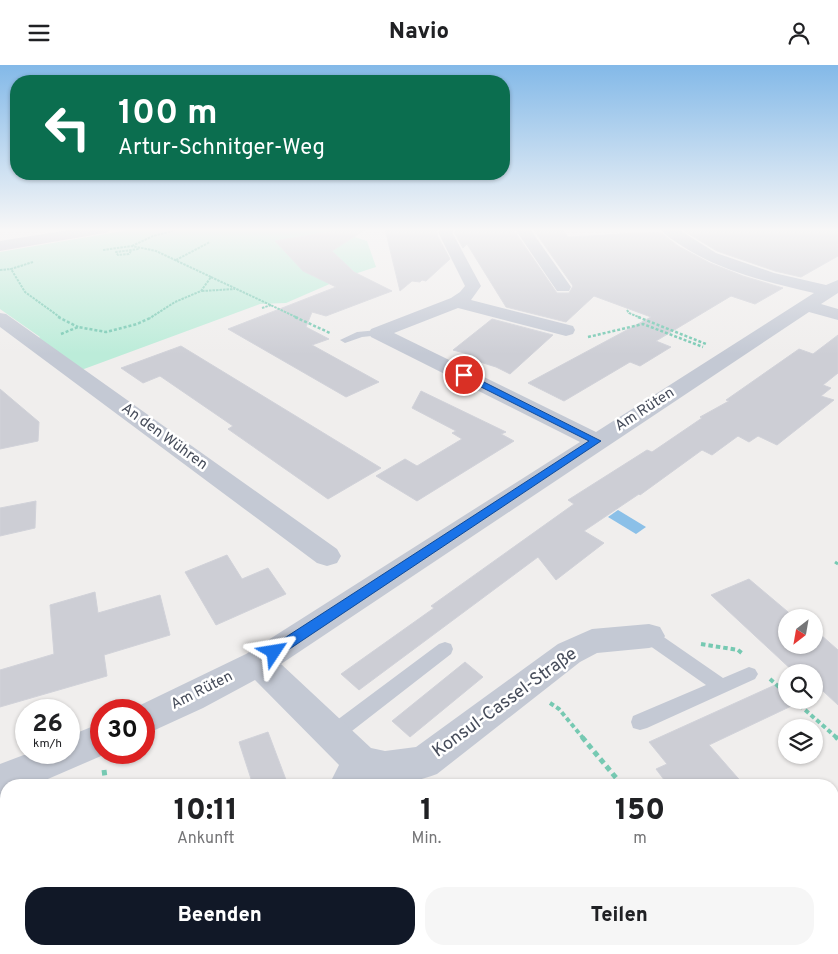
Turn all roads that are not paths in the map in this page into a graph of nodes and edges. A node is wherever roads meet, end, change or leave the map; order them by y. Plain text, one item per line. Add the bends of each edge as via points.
1 (465, 270) edge
2 (551, 270) edge
3 (749, 270) edge
4 (563, 287) dead end
5 (824, 294) edge
6 (457, 302) junction
7 (838, 315) edge
8 (0, 319) edge
9 (378, 333) junction
10 (574, 335) road end
11 (346, 340) road end
12 (596, 441) junction
13 (327, 556) dead end
14 (649, 636) joint
15 (445, 649) dead end
16 (258, 663) junction
17 (757, 674) road end
18 (721, 686) junction
19 (155, 715) edge
20 (640, 722) dead end
21 (332, 735) junction
22 (90, 744) edge
23 (355, 773) edge
24 (9, 779) edge

1 - 6 street via 473,287 466,297
2 - 4 street
3 - 5 street
5 - 7 street
5 - 12 street, Am Rüten
6 - 9 street
6 - 10 street
8 - 13 street, An den Wühren
9 - 11 lane via 361,333
9 - 12 street
12 - 16 street, Am Rüten
14 - 18 lane
14 - 23 street, Konsul-Cassel-Straße via 592,641 569,653 424,762
15 - 21 lane
16 - 19 street, Am Rüten
16 - 21 street, Konsul-Cassel-Straße
17 - 18 lane
18 - 20 lane
21 - 23 street, Konsul-Cassel-Straße
22 - 24 street

